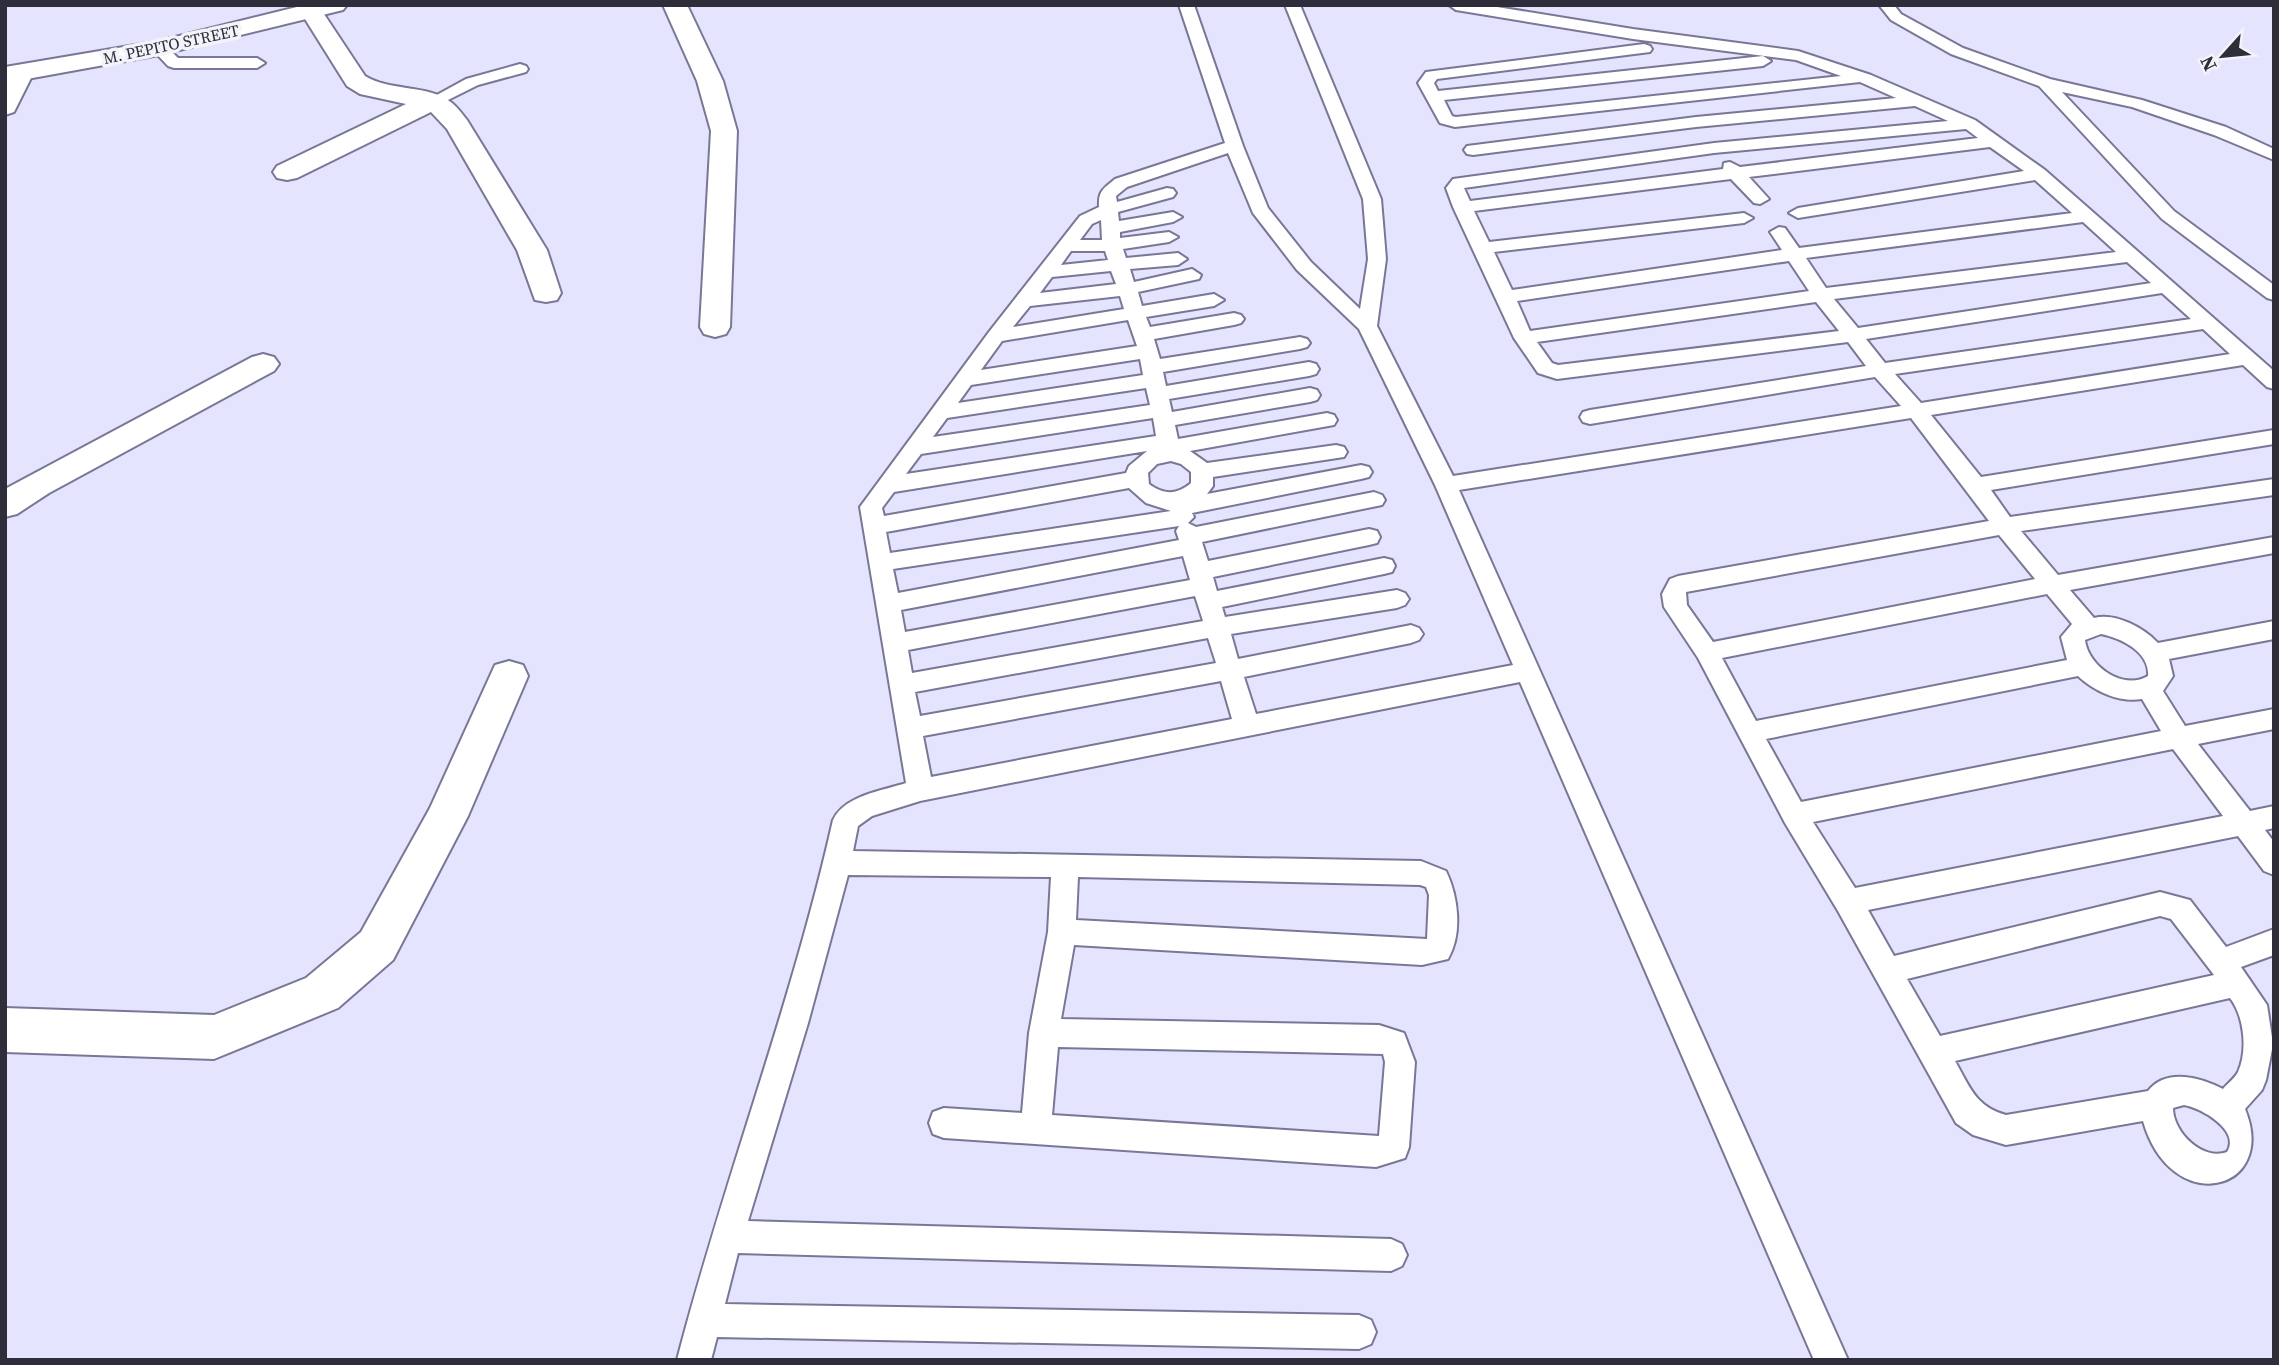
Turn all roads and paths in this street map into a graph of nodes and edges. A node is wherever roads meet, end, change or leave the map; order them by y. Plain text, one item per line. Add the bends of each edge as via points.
1 (675, 5) edge
2 (1186, 5) edge
3 (1292, 5) edge
4 (1456, 5) edge
5 (1886, 5) edge
6 (323, 8) edge
7 (1633, 34) junction
8 (159, 48) junction
9 (1644, 50) junction
10 (1798, 57) junction
11 (257, 63) dead end
12 (520, 69) dead end
13 (1664, 72) junction
14 (13, 74) edge
15 (1865, 78) junction
16 (2045, 83) junction
17 (1433, 96) junction
18 (1681, 96) junction
19 (1916, 101) junction
20 (432, 102) junction
21 (5, 107) edge
22 (1696, 122) junction
23 (1969, 124) junction
24 (1995, 141) junction
25 (1234, 146) junction
26 (1714, 148) junction
27 (1472, 150) dead end
28 (2274, 155) edge
29 (287, 172) dead end
30 (1736, 174) junction
31 (2039, 174) junction
32 (1167, 193) dead end
33 (1760, 199) junction
34 (1462, 207) junction
35 (1798, 213) junction
36 (2088, 216) junction
37 (1173, 217) dead end
38 (1744, 218) junction
39 (1111, 227) junction
40 (1779, 232) junction
41 (1169, 237) dead end
42 (1067, 246) junction
43 (1482, 248) junction
44 (1795, 254) junction
45 (2132, 256) junction
46 (1178, 258) dead end
47 (1118, 264) junction
48 (1045, 272) junction
49 (1192, 275) dead end
50 (2164, 287) junction
51 (1127, 289) junction
52 (547, 293) dead end
53 (2274, 294) edge
54 (1821, 295) junction
55 (1505, 297) junction
56 (1026, 300) junction
57 (1214, 300) dead end
58 (1136, 314) junction
59 (1234, 319) dead end
60 (2204, 323) junction
61 (1367, 326) junction
62 (715, 327) dead end
63 (1855, 335) junction
64 (996, 336) junction
65 (1524, 338) junction
66 (1300, 343) dead end
67 (2247, 358) junction
68 (263, 364) dead end
69 (1309, 369) dead end
70 (1880, 370) junction
71 (967, 379) junction
72 (1154, 380) junction
73 (2274, 382) edge
74 (1310, 395) dead end
75 (1917, 411) junction
76 (942, 412) junction
77 (1590, 417) dead end
78 (1327, 420) dead end
79 (2274, 437) edge
80 (917, 447) junction
81 (1169, 448) junction
82 (1336, 452) dead end
83 (1202, 471) junction
84 (1360, 472) dead end
85 (1136, 479) junction
86 (887, 485) junction
87 (1446, 485) junction
88 (1976, 485) junction
89 (2274, 487) edge
90 (1374, 500) dead end
91 (5, 505) edge
92 (1184, 521) junction
93 (874, 526) junction
94 (2004, 526) junction
95 (1368, 537) dead end
96 (2274, 545) edge
97 (881, 563) junction
98 (1384, 566) dead end
99 (2053, 584) junction
100 (1204, 586) junction
101 (1397, 599) dead end
102 (888, 604) junction
103 (1217, 627) junction
104 (2088, 627) junction
105 (2274, 630) edge
106 (1410, 634) dead end
107 (894, 643) junction
108 (1707, 652) junction
109 (2154, 653) junction
110 (2082, 666) junction
111 (1230, 670) junction
112 (1529, 671) junction
113 (509, 676) dead end
114 (902, 685) junction
115 (2148, 688) junction
116 (2274, 719) edge
117 (1247, 726) junction
118 (910, 728) junction
119 (1751, 732) junction
120 (2179, 738) junction
121 (920, 790) junction
122 (1794, 815) junction
123 (2274, 817) edge
124 (2242, 822) junction
125 (837, 863) junction
126 (2274, 863) edge
127 (1065, 864) junction
128 (1848, 902) junction
129 (1062, 932) junction
130 (2274, 942) edge
131 (1888, 971) junction
132 (2228, 972) junction
133 (5, 1030) edge
134 (1044, 1033) junction
135 (1934, 1052) junction
136 (2157, 1104) junction
137 (2225, 1109) junction
138 (944, 1123) dead end
139 (1036, 1128) junction
140 (726, 1237) junction
141 (1391, 1255) dead end
142 (703, 1320) junction
143 (1359, 1332) dead end
144 (694, 1360) edge
145 (1832, 1360) edge

1 - 62 street via 710,81 724,131
2 - 25 lane
3 - 61 lane via 1372,199 1377,259
4 - 7 lane
5 - 16 lane via 1896,17 1957,51
6 - 8 street, M. PEPITO STREET
6 - 20 street via 356,81 369,89
7 - 9 lane
7 - 10 lane
8 - 11 lane via 174,63
8 - 14 street, M. PEPITO STREET
9 - 13 lane
9 - 17 lane via 1432,75 1426,83
10 - 13 lane
10 - 15 lane
12 - 20 lane via 472,82
13 - 17 lane
13 - 18 lane
14 - 21 street
15 - 18 lane
15 - 19 lane
16 - 28 lane via 2136,103
16 - 53 lane via 2168,215
17 - 18 lane via 1446,119 1455,122
18 - 22 lane
19 - 22 lane
19 - 23 lane
20 - 29 street
20 - 52 street via 444,109 465,137 532,250
22 - 26 lane
22 - 27 lane
23 - 24 lane
23 - 26 lane
24 - 30 lane
24 - 31 lane
25 - 39 lane via 1121,183 1107,194
25 - 61 lane via 1259,209 1304,265
26 - 30 lane
26 - 34 lane via 1459,183 1455,188
30 - 33 lane
30 - 34 lane
31 - 35 lane
31 - 36 lane
32 - 39 lane
33 - 35 lane via 1781,202
33 - 38 lane via 1745,203
34 - 43 lane
35 - 40 lane via 1801,220 1795,229
36 - 44 lane
36 - 45 lane
37 - 39 lane
38 - 40 lane via 1759,228
38 - 43 lane
39 - 41 lane
39 - 42 lane
39 - 42 lane via 1086,220
39 - 47 lane
40 - 44 lane
42 - 48 lane
43 - 55 lane
44 - 54 lane
44 - 55 lane
45 - 50 lane
45 - 54 lane
46 - 47 lane
47 - 48 lane
47 - 51 lane
48 - 56 lane
49 - 51 lane
50 - 60 lane
50 - 63 lane
51 - 56 lane
51 - 58 lane
54 - 63 lane
54 - 65 lane
55 - 65 lane
56 - 64 lane
57 - 58 lane
58 - 64 lane
58 - 72 lane
59 - 72 lane
60 - 67 lane
60 - 70 lane
61 - 87 lane
63 - 65 lane via 1566,372 1545,368
63 - 70 lane
64 - 71 lane
66 - 72 lane
67 - 73 lane
67 - 75 lane
68 - 91 street
69 - 72 lane
70 - 75 lane
70 - 77 lane
71 - 72 lane
71 - 76 lane
72 - 74 lane
72 - 76 lane
72 - 80 lane
72 - 81 lane
75 - 87 lane
75 - 88 lane
76 - 80 lane
78 - 81 lane
79 - 88 lane
80 - 86 lane
81 - 83 lane via 1191,459
81 - 85 lane via 1142,464
81 - 86 lane
82 - 83 lane
83 - 92 lane via 1202,486 1188,497
84 - 92 lane
85 - 92 lane via 1139,487
85 - 93 lane
86 - 93 lane via 871,507
87 - 112 lane
88 - 94 lane
89 - 94 lane
90 - 92 lane
92 - 97 lane
92 - 100 lane
92 - 102 lane
93 - 97 lane
94 - 99 lane
94 - 108 lane via 1678,585 1676,607
95 - 100 lane
96 - 99 lane
97 - 102 lane
98 - 100 lane
99 - 104 lane
99 - 108 lane
100 - 103 lane
100 - 107 lane
101 - 103 lane
102 - 107 lane
103 - 111 lane
103 - 114 lane
104 - 109 lane via 2123,631
104 - 110 lane via 2073,637 2075,656
105 - 109 lane
106 - 111 lane
107 - 114 lane
108 - 119 lane
109 - 115 lane via 2161,674
110 - 115 lane via 2106,683 2135,690
110 - 119 lane
111 - 117 lane
111 - 118 lane
112 - 117 lane
112 - 145 lane
113 - 133 street via 447,816 377,946 323,993 214,1037
114 - 118 lane
115 - 120 lane
116 - 120 lane
117 - 121 lane
118 - 121 lane
119 - 122 lane
120 - 122 lane
120 - 124 lane
121 - 125 lane via 863,807 846,820
122 - 128 lane
123 - 124 lane
124 - 126 lane
124 - 128 lane
125 - 127 lane
125 - 140 lane
127 - 129 lane
127 - 129 lane via 1421,873 1436,879 1443,895 1441,945 1438,950 1422,952
128 - 131 lane
129 - 134 lane
130 - 132 lane
131 - 132 lane via 2160,904 2179,909
131 - 135 lane
132 - 135 lane
132 - 137 lane via 2253,1005 2258,1044 2251,1080
134 - 139 lane
134 - 139 lane via 1379,1039 1394,1043 1400,1062 1394,1147 1376,1152
135 - 136 lane via 1968,1112 1984,1124 2006,1130
136 - 137 lane via 2164,1096 2185,1090 2213,1099
136 - 137 lane via 2161,1130 2170,1144 2197,1164 2213,1169 2228,1169 2244,1156 2243,1133
138 - 139 lane
140 - 141 lane
140 - 142 lane
142 - 143 lane
142 - 144 lane

